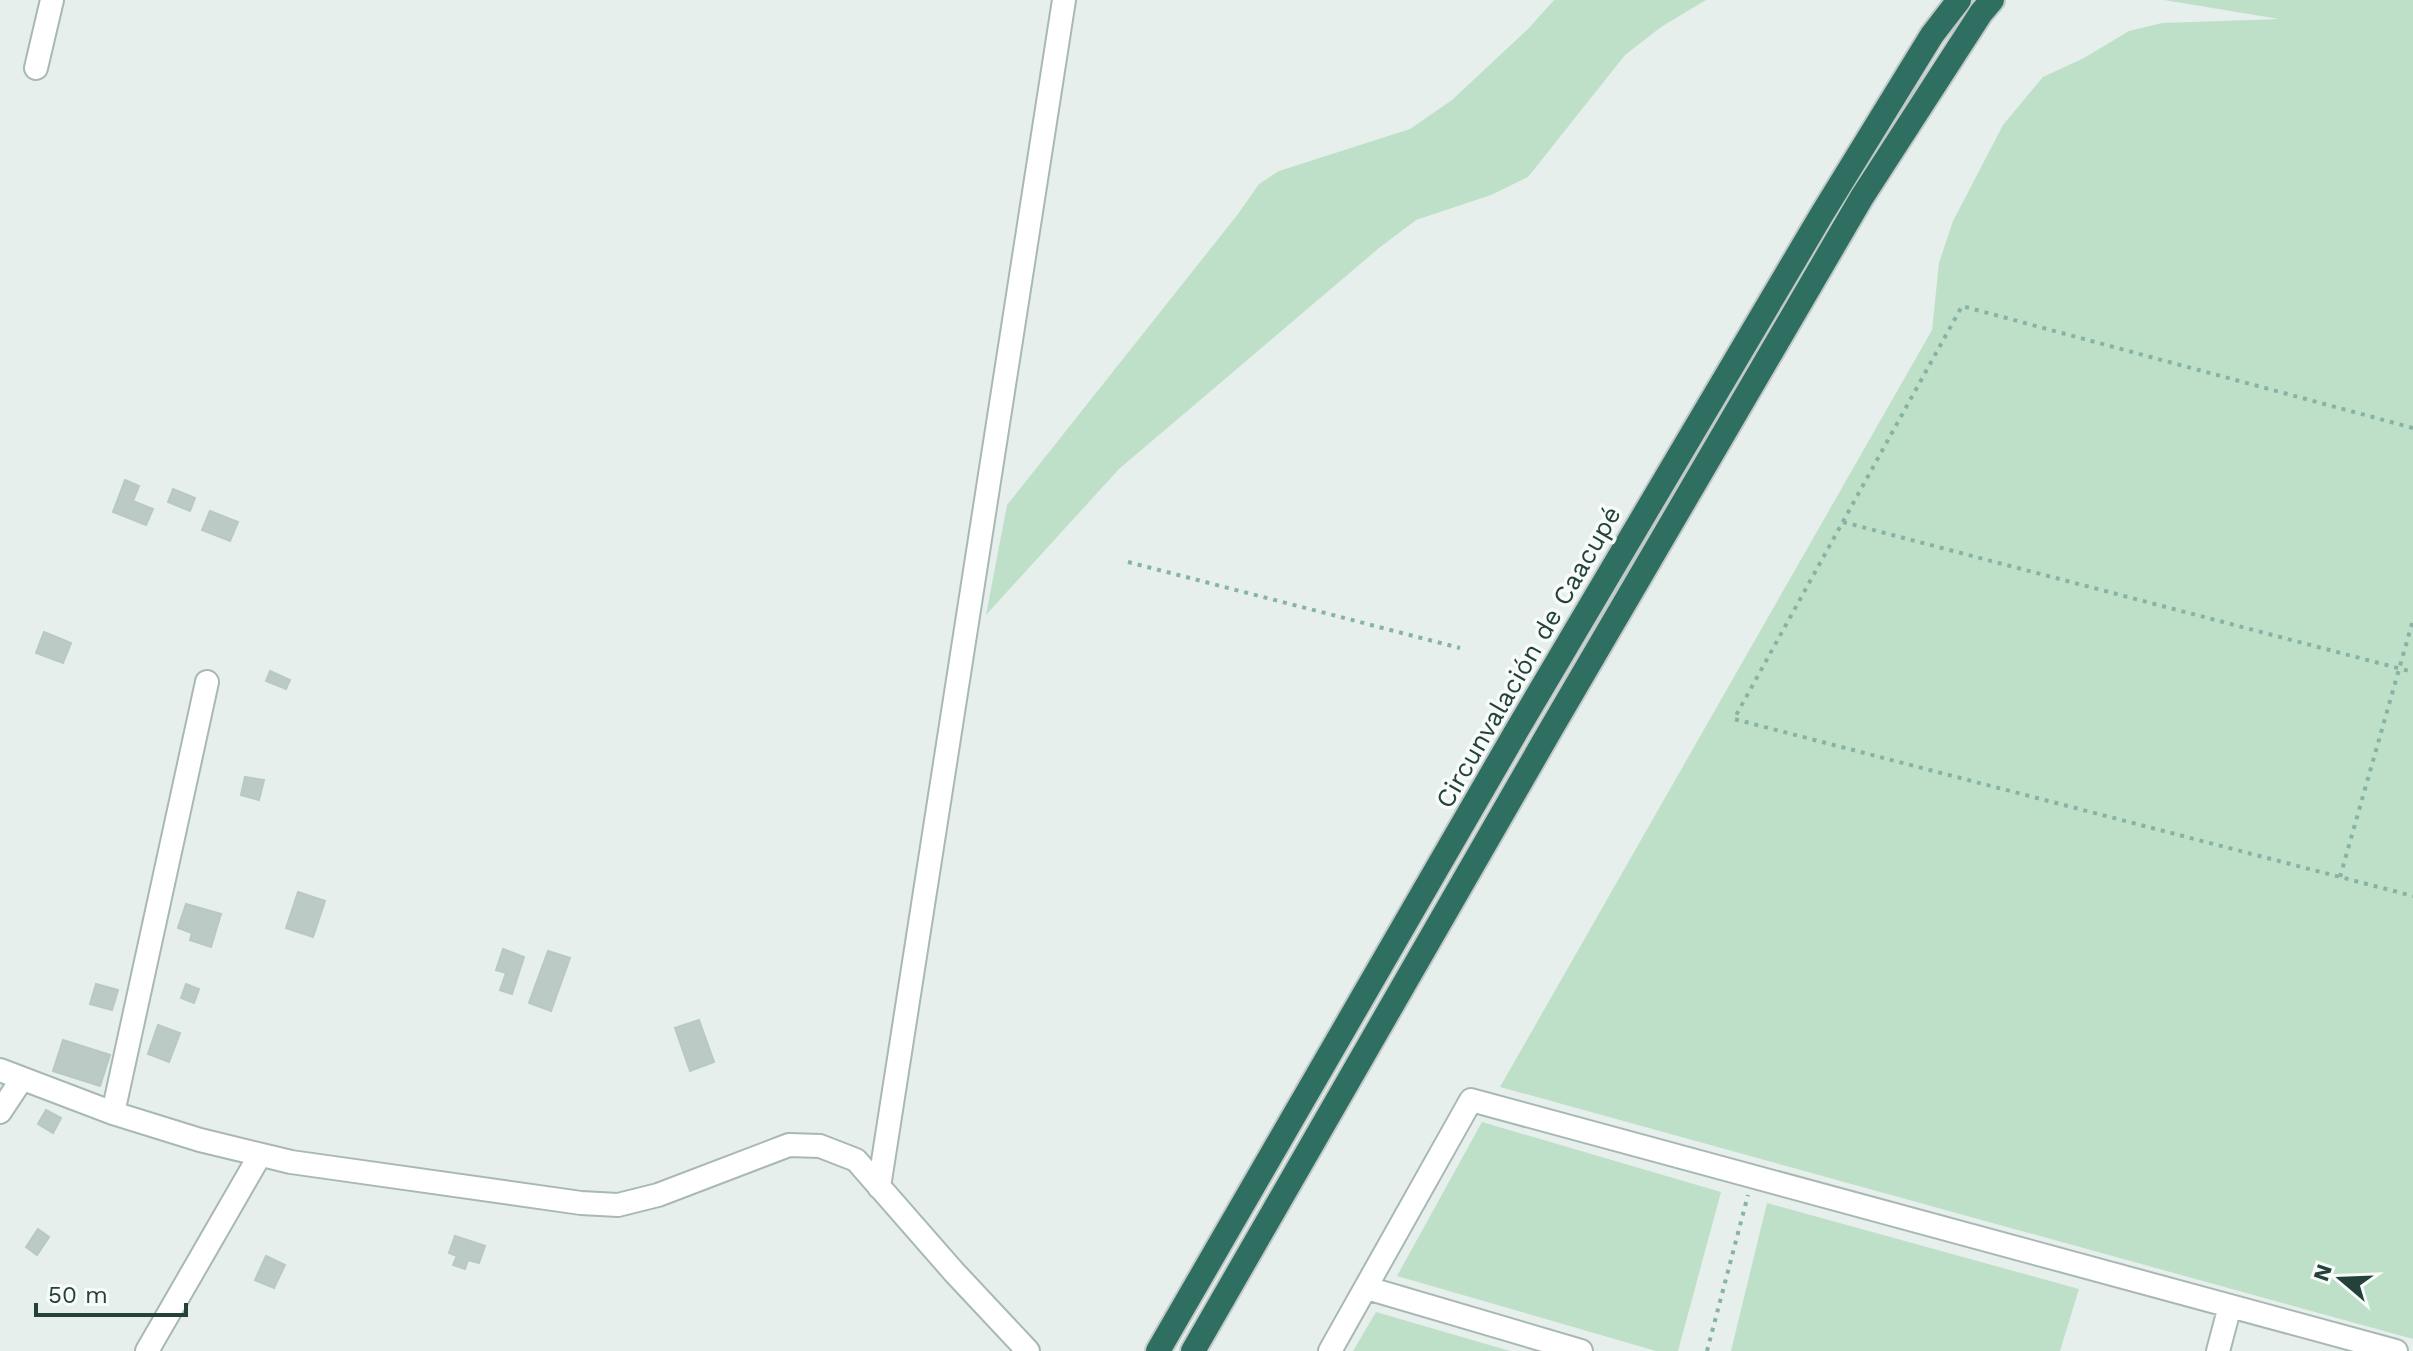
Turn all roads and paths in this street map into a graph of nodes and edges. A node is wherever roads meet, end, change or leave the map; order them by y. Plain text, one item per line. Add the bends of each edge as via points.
1 (52, 0) edge
2 (1064, 0) edge
3 (1959, 0) edge
4 (1992, 0) edge
5 (36, 68) dead end
6 (2413, 428) edge
7 (1843, 522) junction
8 (1128, 562) dead end
9 (2413, 620) edge
10 (1460, 648) dead end
11 (2399, 669) junction
12 (2413, 672) edge
13 (207, 682) dead end
14 (2340, 877) junction
15 (2413, 896) edge
16 (0, 1070) edge
17 (22, 1079) junction
18 (0, 1112) edge
19 (113, 1113) junction
20 (260, 1155) junction
21 (1753, 1177) junction
22 (879, 1187) junction
23 (1367, 1288) junction
24 (2230, 1306) junction
25 (147, 1351) edge
26 (1028, 1351) edge
27 (1158, 1351) edge
28 (1193, 1351) edge
29 (1330, 1351) edge
30 (1581, 1351) edge
31 (1707, 1351) edge
32 (2218, 1351) edge
33 (2396, 1351) edge

1 - 5 street
2 - 22 street
3 - 27 highway, Circunvalación de Caacupé via 1822,214
4 - 28 highway via 1862,197
6 - 7 path via 1962,306
7 - 11 path
7 - 14 path via 1734,719
8 - 10 path
9 - 11 path
11 - 12 path
11 - 14 path
13 - 19 street
14 - 15 path
16 - 17 street
17 - 18 street
17 - 19 street
19 - 20 street
20 - 22 street via 618,1205 789,1145 820,1146 856,1160
20 - 25 street
21 - 23 street via 1471,1100
21 - 24 street
21 - 31 path
22 - 26 street
23 - 29 street
23 - 30 street
24 - 32 street
24 - 33 street

